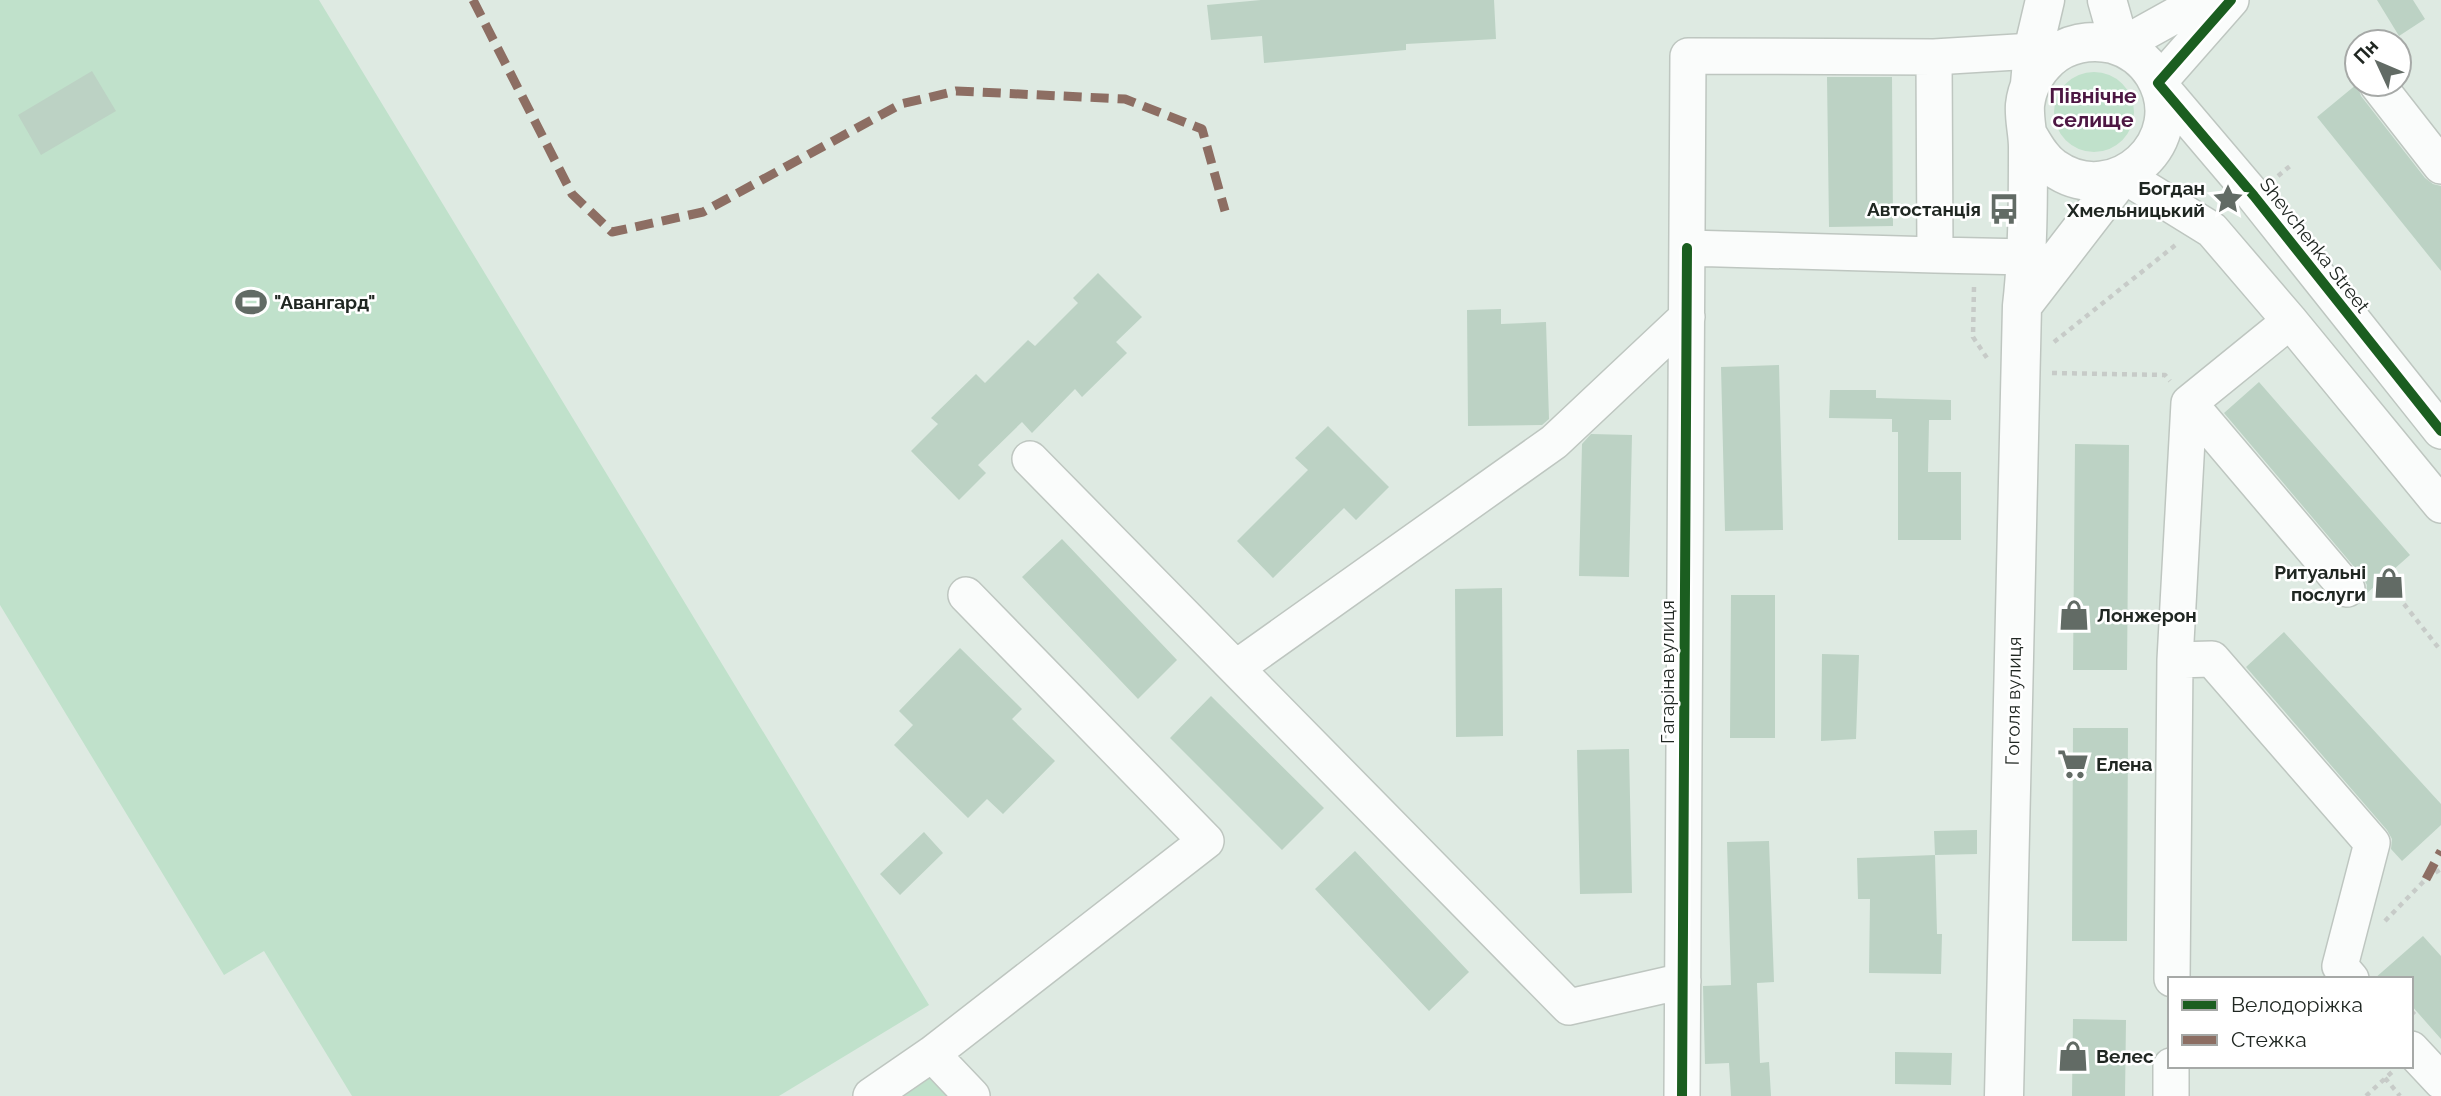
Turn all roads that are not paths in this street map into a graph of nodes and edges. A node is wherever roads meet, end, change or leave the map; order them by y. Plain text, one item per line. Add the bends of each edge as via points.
1 (2045, 0) edge
2 (2107, 0) edge
3 (2203, 0) edge
4 (2231, 0) edge
5 (2120, 46) junction
6 (1934, 57) junction
7 (2031, 69) junction
8 (2158, 83) junction
9 (2388, 98) edge
10 (2028, 135) junction
11 (2441, 166) edge
12 (2123, 175) junction
13 (1687, 248) junction
14 (1934, 255) junction
15 (2028, 257) junction
16 (2022, 306) junction
17 (1686, 317) junction
18 (2290, 321) junction
19 (2189, 404) junction
20 (2441, 431) edge
21 (1030, 459) dead end
22 (2441, 505) edge
23 (2347, 589) dead end
24 (966, 595) dead end
25 (2175, 660) junction
26 (1236, 668) junction
27 (2172, 977) edge
28 (2349, 977) edge
29 (1683, 981) junction
30 (2413, 1051) edge
31 (932, 1055) junction
32 (2171, 1068) edge
33 (2441, 1081) edge
34 (871, 1096) edge
35 (972, 1096) edge
36 (1682, 1096) edge
37 (2004, 1096) edge
38 (2171, 1096) edge

1 - 7 main road, Гоголя вулиця
2 - 5 main road
3 - 5 street
4 - 8 street
5 - 7 main road via 2093,42 2066,47 2038,70
5 - 8 main road via 2149,67
6 - 7 street
6 - 13 street, Гагаріна вулиця via 1688,56
6 - 14 street
7 - 10 main road, Гоголя вулиця via 2025,104
8 - 12 main road via 2164,101 2160,136 2138,166
8 - 20 street, Shevchenka Street
9 - 11 street
10 - 12 main road via 2040,155 2069,177 2105,181
10 - 15 main road, Гоголя вулиця
12 - 16 main road
12 - 18 street via 2212,230
13 - 14 street
13 - 17 street, Гагаріна вулиця
14 - 15 street
15 - 16 main road, Гоголя вулиця
16 - 37 main road, Гоголя вулиця
17 - 26 street via 1554,442
17 - 29 street, Гагаріна вулиця
18 - 19 street
18 - 22 street
19 - 23 street
19 - 25 street
21 - 26 street
24 - 31 street via 1206,841
25 - 27 street
25 - 28 street via 2212,659 2372,843 2340,966
26 - 29 street via 1569,1007
29 - 36 street, Гагаріна вулиця
30 - 33 street
31 - 34 street
31 - 35 street
32 - 38 street

